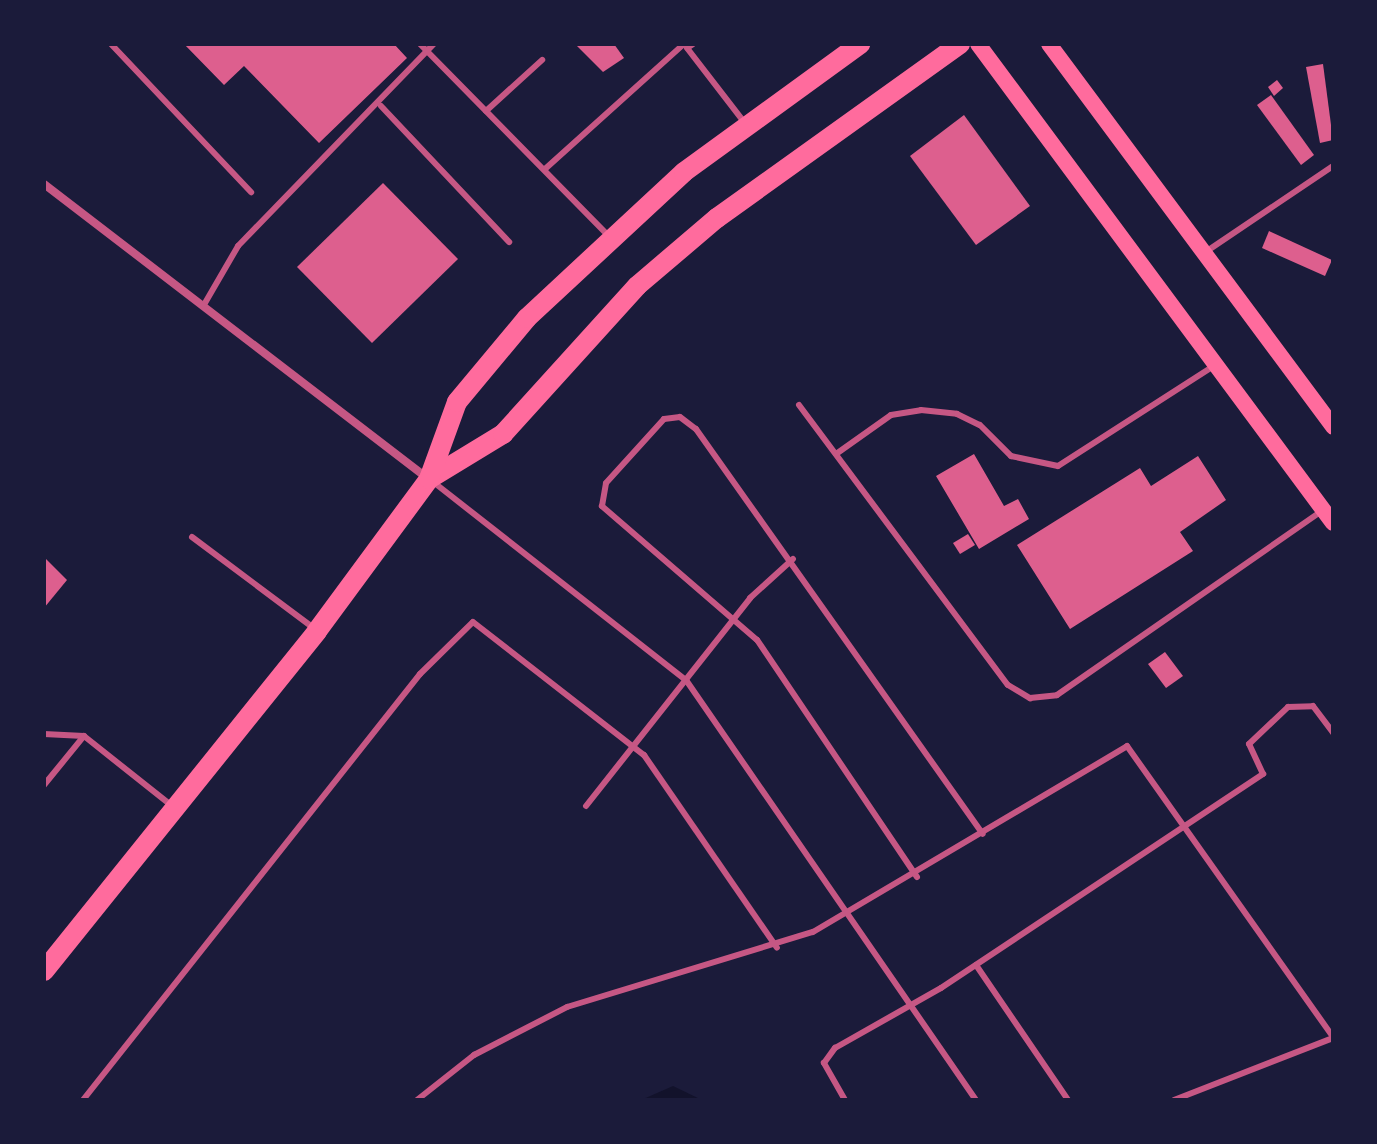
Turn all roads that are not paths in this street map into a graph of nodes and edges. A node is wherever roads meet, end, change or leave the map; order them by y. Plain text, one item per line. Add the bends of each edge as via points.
1 (111, 44) edge
2 (420, 44) edge
3 (434, 44) edge
4 (860, 44) edge
5 (960, 44) edge
6 (978, 44) edge
7 (1049, 44) edge
8 (688, 45) edge
9 (428, 53) junction
10 (542, 60) dead end
11 (381, 106) junction
12 (486, 111) junction
13 (746, 125) junction
14 (1333, 166) edge
15 (545, 169) junction
16 (44, 184) edge
17 (251, 192) dead end
18 (609, 236) junction
19 (509, 242) dead end
20 (1204, 253) junction
21 (205, 303) junction
22 (1217, 364) junction
23 (799, 405) dead end
24 (1333, 427) edge
25 (836, 454) junction
26 (429, 479) junction
27 (1328, 517) edge
28 (192, 537) dead end
29 (793, 559) junction
30 (735, 617) junction
31 (317, 631) junction
32 (686, 680) junction
33 (1333, 733) edge
34 (44, 734) edge
35 (84, 736) junction
36 (634, 745) junction
37 (44, 785) edge
38 (586, 806) dead end
39 (176, 809) junction
40 (1189, 825) junction
41 (983, 834) junction
42 (917, 877) junction
43 (848, 914) junction
44 (777, 948) junction
45 (976, 965) junction
46 (44, 971) edge
47 (912, 1003) junction
48 (1333, 1038) edge
49 (83, 1100) edge
50 (417, 1100) edge
51 (845, 1100) edge
52 (976, 1100) edge
53 (1068, 1100) edge
54 (1174, 1100) edge

1 - 17 lane
2 - 9 lane
3 - 9 lane
4 - 13 main road
5 - 26 main road via 717,218 637,286 503,434
6 - 22 main road
7 - 20 main road
8 - 13 lane
8 - 15 lane
9 - 11 lane
9 - 12 lane
10 - 12 lane
11 - 19 lane
11 - 21 lane via 238,246
12 - 15 lane
13 - 18 main road
14 - 20 lane
15 - 18 lane
16 - 21 street
18 - 26 main road via 457,402
20 - 24 main road
21 - 26 street
22 - 25 lane via 1058,466 1011,456 980,425 957,414 921,410 891,415
22 - 27 main road
23 - 25 lane
25 - 27 lane via 1008,685 1030,698 1057,695
26 - 31 main road
26 - 32 lane
28 - 31 lane
29 - 30 lane
29 - 30 lane via 688,421 672,416 643,437 606,483 602,506
29 - 41 lane
30 - 32 lane
30 - 42 lane
31 - 39 main road
32 - 36 lane
32 - 43 lane
33 - 40 lane via 1313,706 1288,707 1249,744 1263,774
34 - 35 lane
35 - 37 lane
35 - 39 lane
36 - 38 lane
36 - 44 lane
36 - 49 lane via 482,624 464,625
39 - 46 main road
40 - 41 lane via 1127,746
40 - 45 lane
40 - 48 lane
41 - 42 lane
42 - 43 lane
43 - 44 lane
43 - 47 lane
44 - 50 lane via 567,1007 474,1055
45 - 47 lane
45 - 53 lane
47 - 51 lane via 827,1055 826,1071
47 - 52 lane
48 - 54 lane

